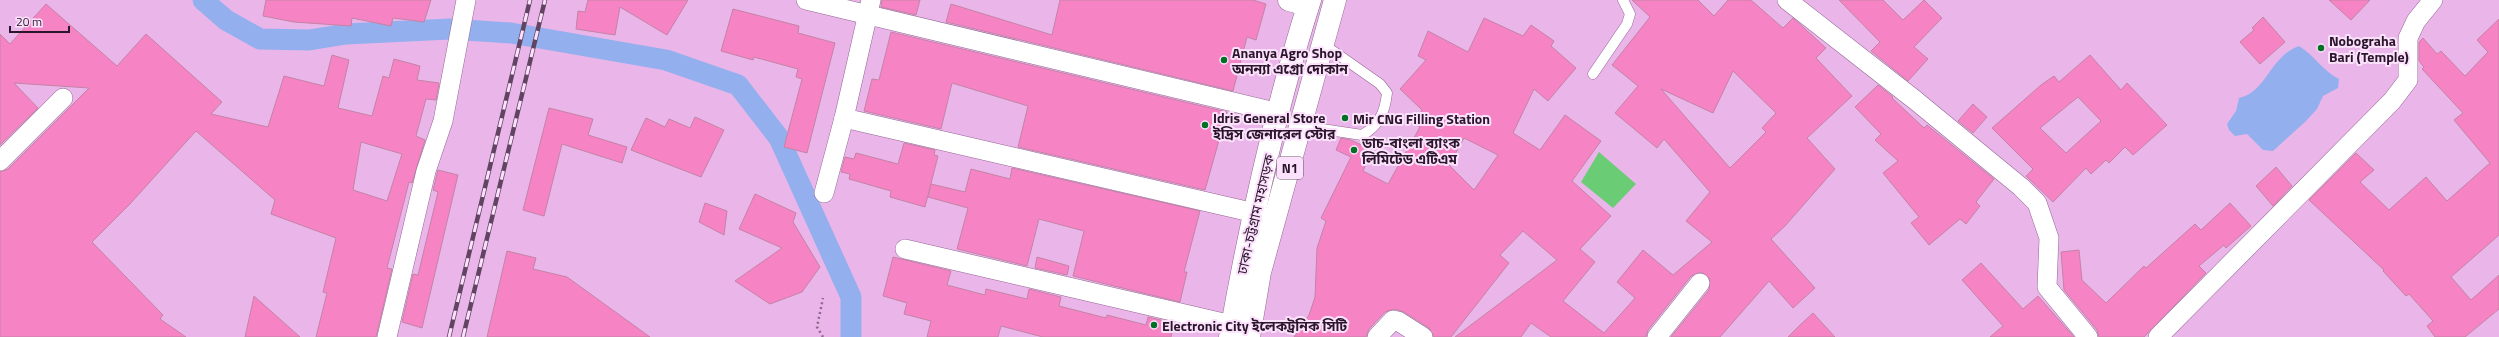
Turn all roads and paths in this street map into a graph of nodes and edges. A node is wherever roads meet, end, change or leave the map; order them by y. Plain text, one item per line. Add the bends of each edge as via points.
1 (466, 0) edge
2 (806, 0) edge
3 (1335, 0) edge
4 (1623, 0) edge
5 (1787, 0) edge
6 (2433, 0) edge
7 (1302, 2) edge
8 (869, 7) edge
9 (1323, 44) junction
10 (1593, 74) dead end
11 (63, 98) dead end
12 (1279, 113) junction
13 (844, 118) junction
14 (1302, 126) junction
15 (0, 161) edge
16 (824, 193) dead end
17 (1255, 213) junction
18 (905, 249) dead end
19 (1700, 283) dead end
20 (823, 298) dead end
21 (1237, 333) edge
22 (387, 337) edge
23 (823, 337) edge
24 (1377, 337) edge
25 (1423, 337) edge
26 (1657, 337) edge
27 (2088, 337) edge
28 (2158, 337) edge

1 - 22 street via 443,121 426,171
2 - 8 street
3 - 9 highway, ঢাকা-চট্টগ্রাম মহাসড়ক / N1
4 - 10 lane via 1630,14 1628,24
5 - 27 street via 1915,100 2021,187 2037,204 2049,238 2047,287
6 - 28 street via 2416,21 2408,38 2408,80 2392,101
7 - 12 highway, ঢাকা-চট্টগ্রাম মহাসড়ক / N1
8 - 12 street
8 - 13 street
9 - 14 highway, ঢাকা-চট্টগ্রাম মহাসড়ক / N1
9 - 14 lane via 1380,84 1387,93 1385,107 1374,129 1362,135
11 - 15 street
12 - 17 highway, ঢাকা-চট্টগ্রাম মহাসড়ক / N1
13 - 16 street
13 - 17 street
14 - 21 highway, ঢাকা-চট্টগ্রাম মহাসড়ক / N1 via 1260,272
17 - 21 highway, ঢাকা-চট্টগ্রাম মহাসড়ক / N1
18 - 21 street
19 - 26 street
20 - 23 path via 817,327
24 - 25 street via 1393,320

